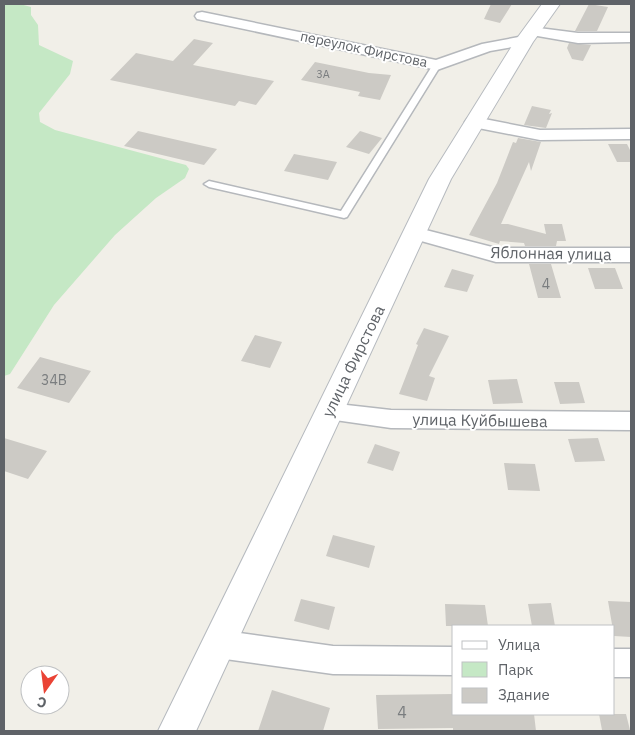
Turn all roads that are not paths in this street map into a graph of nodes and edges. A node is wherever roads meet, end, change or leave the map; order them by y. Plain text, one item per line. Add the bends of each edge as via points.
1 (551, 4) edge
2 (202, 16) dead end
3 (528, 36) junction
4 (631, 38) edge
5 (437, 65) junction
6 (474, 122) junction
7 (631, 134) edge
8 (209, 184) dead end
9 (414, 233) junction
10 (631, 255) edge
11 (329, 412) junction
12 (631, 421) edge
13 (218, 644) junction
14 (452, 661) edge
15 (615, 663) edge
16 (631, 663) edge
17 (178, 731) edge

1 - 3 main road, улица Фирстова
2 - 5 street, переулок Фирстова
3 - 4 street, переулок Фирстова
3 - 5 street, переулок Фирстова
3 - 6 main road, улица Фирстова
5 - 8 lane via 344,215
6 - 7 street via 540,135
6 - 9 main road, улица Фирстова via 440,179
9 - 10 street, Яблонная улица via 496,255
9 - 11 main road, улица Фирстова
11 - 12 street, улица Куйбышева via 391,419
11 - 13 main road, улица Фирстова
13 - 14 street via 333,660
13 - 17 main road, улица Фирстова
15 - 16 street

